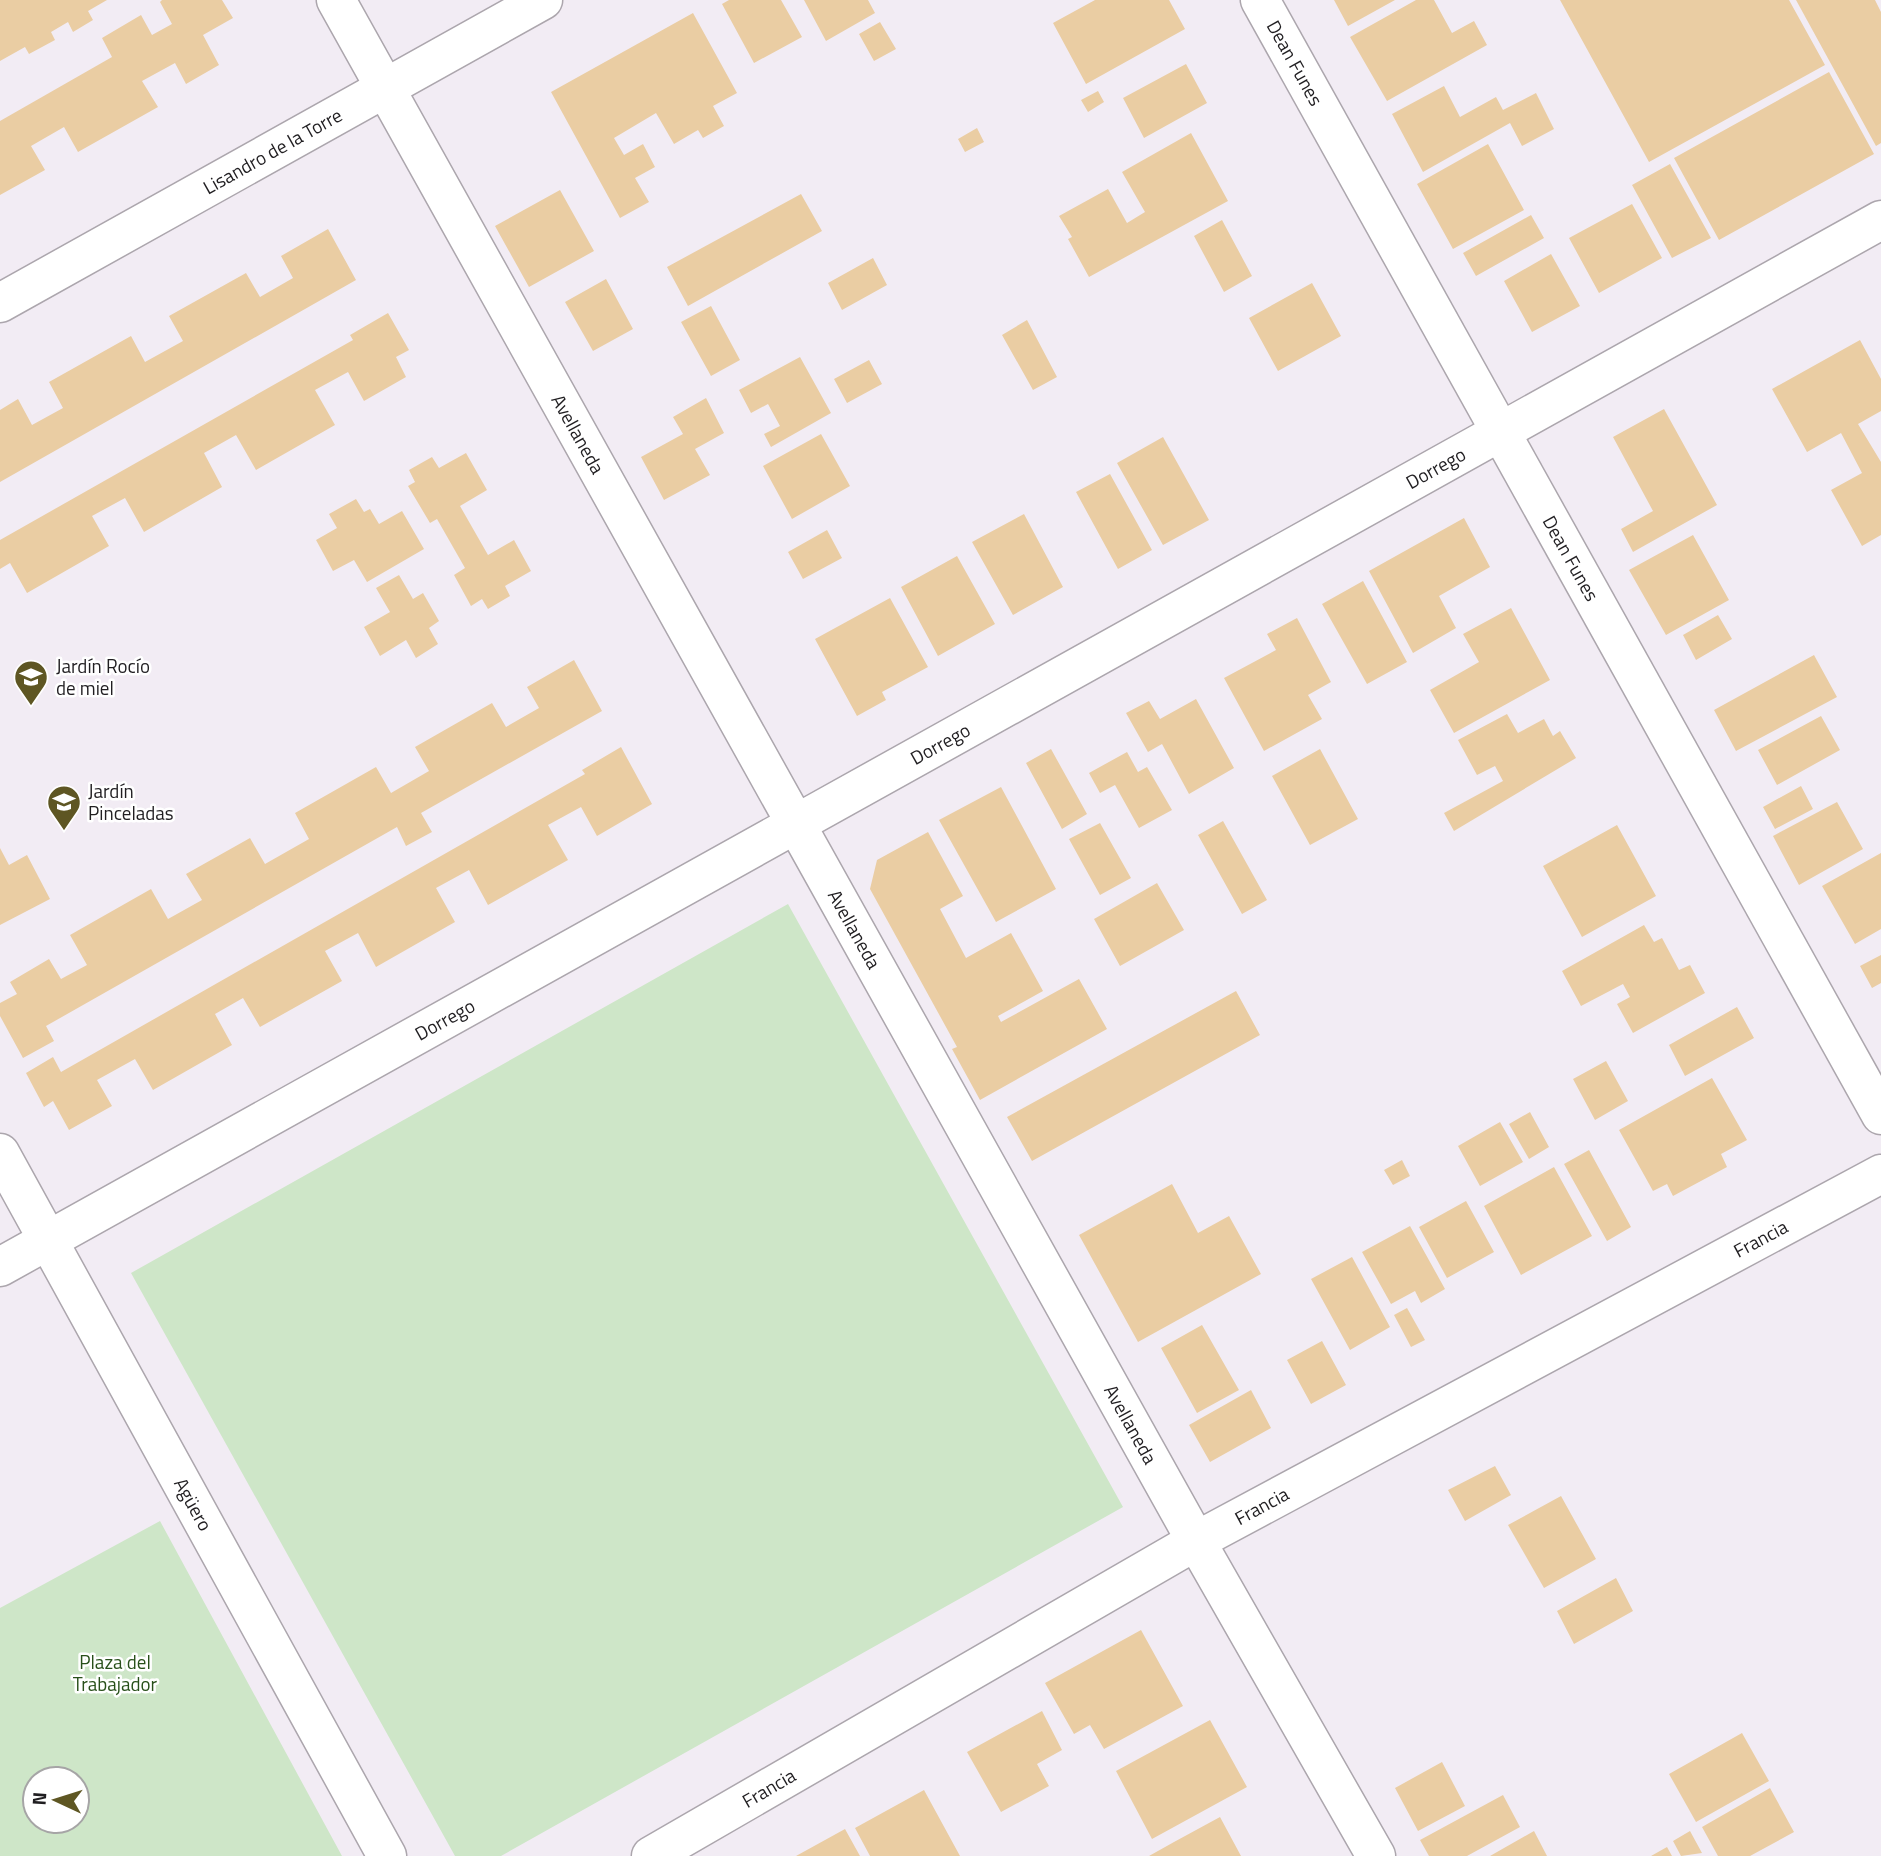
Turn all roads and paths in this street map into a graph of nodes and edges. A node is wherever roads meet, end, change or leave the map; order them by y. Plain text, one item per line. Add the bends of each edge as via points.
1 (336, 0) edge
2 (543, 0) edge
3 (1260, 0) edge
4 (385, 88) junction
5 (1881, 220) edge
6 (0, 303) edge
7 (1500, 432) junction
8 (796, 824) junction
9 (1881, 1115) edge
10 (0, 1153) edge
11 (1881, 1174) edge
12 (48, 1241) junction
13 (0, 1267) edge
14 (1196, 1541) junction
15 (387, 1856) edge
16 (650, 1856) edge
17 (1376, 1856) edge

1 - 4 street, Avellaneda
2 - 4 street, Lisandro de la Torre
3 - 7 street, Dean Funes
4 - 6 street, Lisandro de la Torre
4 - 8 street, Avellaneda
5 - 7 street, Dorrego
7 - 8 street, Dorrego
7 - 9 street, Dean Funes
8 - 12 street, Dorrego
8 - 14 street, Avellaneda
10 - 12 street, Agüero
11 - 14 street, Francia
12 - 13 street, Dorrego
12 - 15 street, Agüero
14 - 16 street, Francia
14 - 17 street, Avellaneda

